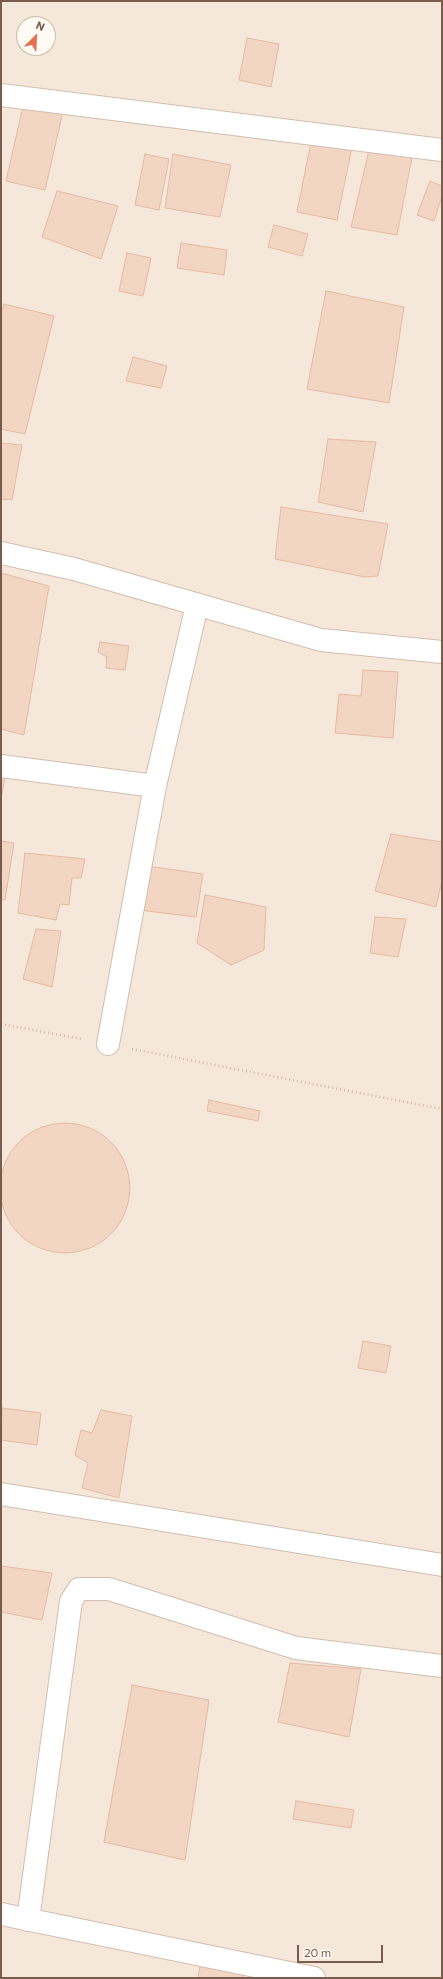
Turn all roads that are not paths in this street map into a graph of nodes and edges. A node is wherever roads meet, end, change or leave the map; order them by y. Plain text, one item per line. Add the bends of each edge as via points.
1 (1, 95) edge
2 (442, 150) edge
3 (1, 553) edge
4 (197, 605) junction
5 (442, 652) edge
6 (1, 766) edge
7 (155, 786) junction
8 (108, 1044) road end
9 (1, 1494) edge
10 (442, 1565) edge
11 (442, 1666) edge
12 (1, 1914) edge
13 (28, 1920) junction
14 (314, 1978) edge

1 - 2 street
3 - 4 street via 74,569
4 - 5 street via 321,640
4 - 7 street
6 - 7 street
7 - 8 street
9 - 10 street
11 - 13 street via 296,1648 109,1589 79,1589 71,1601
12 - 13 street
13 - 14 street

